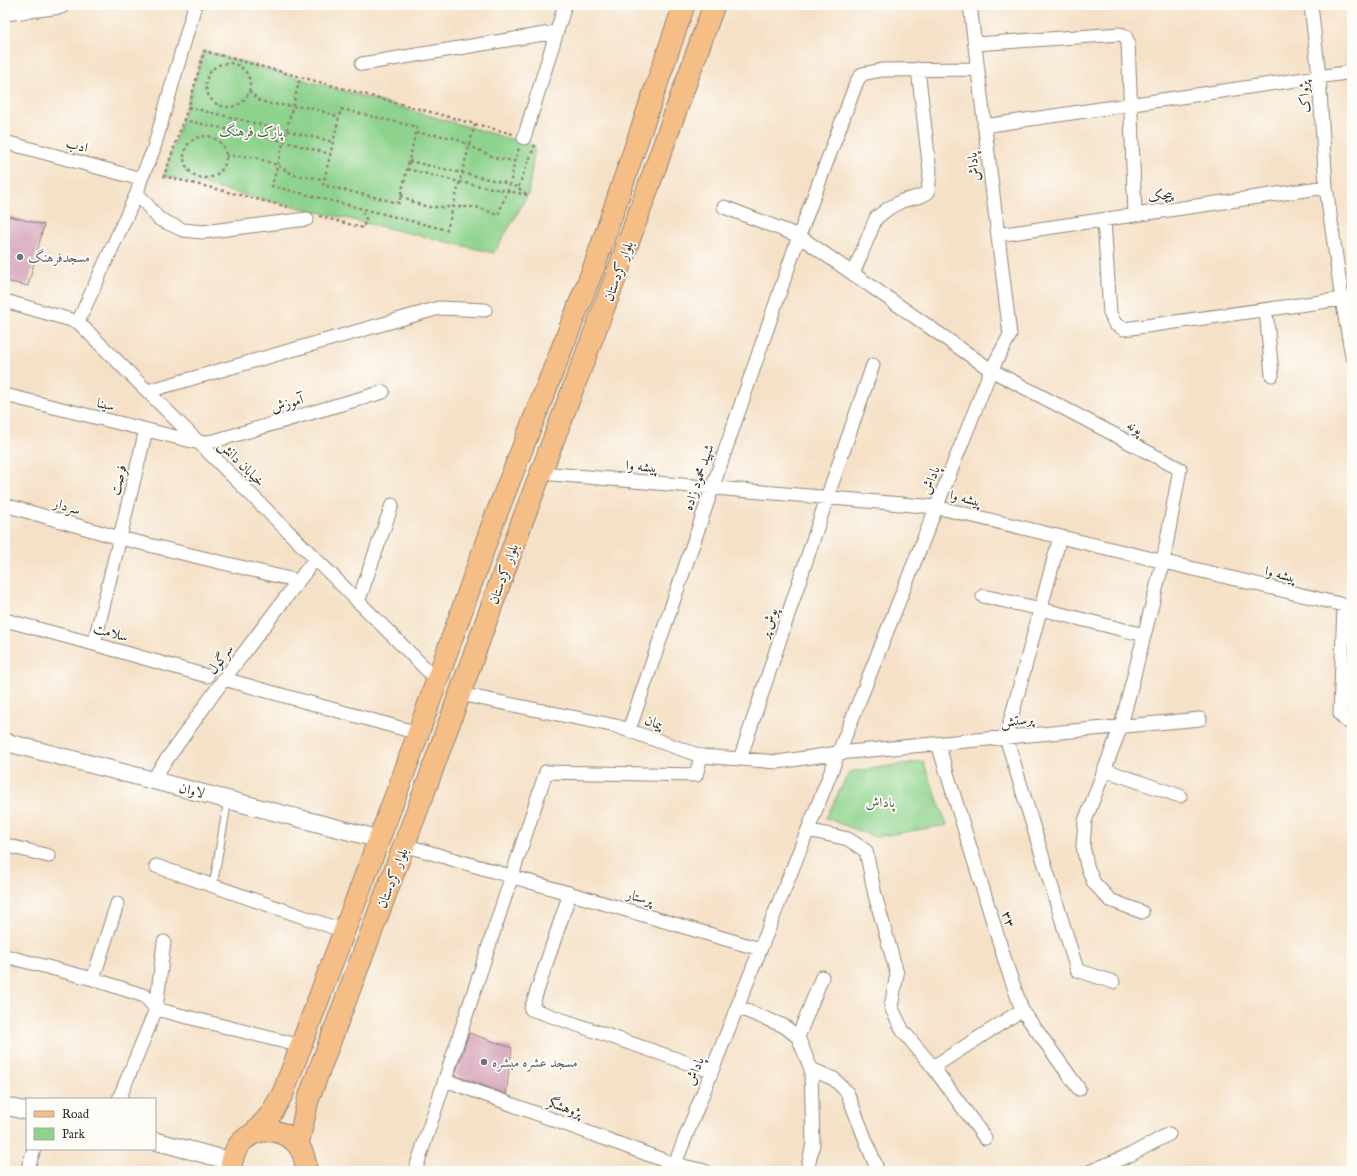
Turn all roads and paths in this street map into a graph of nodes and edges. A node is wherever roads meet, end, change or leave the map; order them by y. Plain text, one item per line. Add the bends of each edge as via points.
1 (61, 5) edge
2 (195, 5) edge
3 (565, 5) edge
4 (684, 5) edge
5 (714, 5) edge
6 (728, 5) edge
7 (970, 5) edge
8 (1311, 5) edge
9 (5, 12) edge
10 (556, 32) junction
11 (975, 44) junction
12 (699, 48) junction
13 (362, 64) dead end
14 (918, 69) junction
15 (978, 69) junction
16 (1352, 72) edge
17 (1319, 76) junction
18 (300, 78) junction
19 (250, 91) junction
20 (1130, 104) junction
21 (188, 107) junction
22 (292, 107) junction
23 (339, 117) junction
24 (183, 120) junction
25 (475, 124) junction
26 (984, 126) junction
27 (286, 132) junction
28 (416, 133) junction
29 (524, 138) junction
30 (283, 141) junction
31 (5, 142) edge
32 (333, 142) junction
33 (469, 145) junction
34 (330, 154) junction
35 (226, 156) junction
36 (409, 161) junction
37 (515, 161) junction
38 (277, 165) junction
39 (407, 169) junction
40 (462, 173) junction
41 (141, 179) junction
42 (324, 179) junction
43 (460, 182) junction
44 (510, 184) junction
45 (1326, 187) junction
46 (518, 188) junction
47 (507, 191) junction
48 (137, 193) junction
49 (401, 195) junction
50 (453, 207) junction
51 (724, 207) dead end
52 (291, 208) dead end
53 (361, 208) junction
54 (1135, 215) junction
55 (310, 216) joint
56 (1104, 220) junction
57 (799, 236) junction
58 (998, 236) junction
59 (853, 274) junction
60 (1342, 299) junction
61 (5, 301) edge
62 (485, 310) dead end
63 (1266, 310) junction
64 (78, 322) junction
65 (1352, 356) edge
66 (873, 365) dead end
67 (991, 370) junction
68 (1272, 375) dead end
69 (148, 391) junction
70 (383, 392) dead end
71 (5, 395) edge
72 (146, 430) junction
73 (200, 443) junction
74 (541, 473) junction
75 (712, 488) junction
76 (827, 498) junction
77 (5, 504) edge
78 (392, 505) dead end
79 (936, 507) junction
80 (1060, 537) junction
81 (120, 538) junction
82 (315, 559) junction
83 (1163, 562) junction
84 (298, 581) junction
85 (983, 596) dead end
86 (358, 602) junction
87 (1348, 606) edge
88 (1040, 609) junction
89 (5, 620) edge
90 (1144, 635) junction
91 (94, 644) junction
92 (207, 676) dead end
93 (224, 679) junction
94 (437, 680) junction
95 (460, 694) junction
96 (1200, 719) dead end
97 (1352, 722) edge
98 (1121, 726) junction
99 (629, 730) junction
100 (418, 733) junction
101 (1006, 737) junction
102 (5, 742) edge
103 (938, 744) junction
104 (838, 753) junction
105 (701, 756) junction
106 (740, 759) junction
107 (1105, 770) junction
108 (152, 780) junction
109 (1180, 796) dead end
110 (228, 800) junction
111 (808, 830) junction
112 (379, 839) junction
113 (5, 845) edge
114 (404, 845) junction
115 (49, 856) dead end
116 (156, 866) dead end
117 (512, 876) junction
118 (213, 886) junction
119 (570, 893) junction
120 (117, 904) dead end
121 (1142, 912) dead end
122 (344, 931) junction
123 (164, 942) dead end
124 (760, 949) junction
125 (5, 956) edge
126 (822, 977) dead end
127 (93, 979) junction
128 (1113, 982) dead end
129 (737, 1008) junction
130 (156, 1010) junction
131 (1022, 1010) junction
132 (798, 1037) junction
133 (301, 1046) junction
134 (933, 1067) junction
135 (811, 1069) junction
136 (712, 1071) junction
137 (445, 1080) junction
138 (1079, 1089) dead end
139 (119, 1098) edge
140 (5, 1106) edge
141 (26, 1111) edge
142 (254, 1133) junction
143 (1168, 1134) dead end
144 (985, 1138) dead end
145 (156, 1141) edge
146 (298, 1145) junction
147 (34, 1150) edge
148 (231, 1166) edge
149 (673, 1168) edge
150 (1106, 1168) edge
151 (877, 1169) dead end
152 (27, 1171) edge
153 (306, 1171) edge
154 (415, 1171) edge
155 (705, 1171) edge
156 (807, 1171) edge
157 (1090, 1171) edge

1 - 9 street
2 - 41 street via 153,151
3 - 10 street
4 - 94 main road, بلوار کردستان via 594,267 494,520
5 - 12 main road, بلوار کردستان
6 - 12 main road
7 - 11 street, پاداش
8 - 17 street, پژواک
10 - 13 street
10 - 29 street
11 - 15 street, پاداش
11 - 20 street via 1120,34 1125,36 1128,42
12 - 74 main road, بلوار کردستان
14 - 15 street, شهید محمود زاده
14 - 57 street, شهید محمود زاده via 872,71 862,74 856,82
14 - 59 street via 930,172 928,192 888,208 876,218
15 - 26 street, پاداش
16 - 17 street
17 - 20 street
17 - 45 street, پژواک
18 - 21 path via 204,51
18 - 22 path
18 - 25 path
19 - 19 path via 248,76 238,65 224,63 211,70 207,76 206,90 213,102 219,106 227,107 241,103
19 - 22 path via 260,101
20 - 26 street
20 - 54 street
21 - 24 path
21 - 27 path
22 - 23 path via 312,108
22 - 27 path
23 - 28 path via 341,110 417,127
23 - 32 path
24 - 30 path
24 - 52 path via 164,176
25 - 29 path
25 - 33 path
26 - 58 street, پاداش
27 - 30 path
27 - 32 path
28 - 33 path via 454,138
28 - 36 path
29 - 37 path
29 - 46 path via 535,146
30 - 34 path
30 - 38 path
31 - 41 street, ادب
32 - 34 path
33 - 37 path via 495,158
33 - 40 path
34 - 42 path
35 - 35 path via 220,143 214,138 202,136 190,142 184,160 186,167 196,176 210,177 222,169
35 - 38 path via 257,158
36 - 39 path
36 - 40 path
37 - 44 path
38 - 42 path via 294,175
38 - 53 path via 272,186
39 - 43 path
39 - 49 path
40 - 43 path
40 - 44 path
41 - 48 street
42 - 49 path via 323,185 399,203
43 - 47 path
43 - 50 path
44 - 46 path
44 - 47 path
45 - 54 street, پیچک
45 - 60 street, پژواک
46 - 47 path via 528,195
47 - 50 path via 498,215 476,207
48 - 55 street via 159,219 183,230 203,232
48 - 64 street
49 - 50 path via 428,207
50 - 53 path via 447,230
51 - 57 street
53 - 55 path via 366,219 363,228
54 - 56 street, پیچک
56 - 58 street, پیچک
56 - 63 street via 1110,313 1115,324 1124,329
57 - 59 street
57 - 75 street, شهید محمود زاده
58 - 67 street, پاداش via 1010,335
59 - 67 street
60 - 63 street
60 - 65 street, پژواک
61 - 64 street, خیابان دانش
62 - 69 street via 439,308
63 - 68 street
64 - 69 street, خیابان دانش
66 - 76 street, پوش پر
67 - 79 street, پاداش
67 - 83 street, پونه via 1180,468
69 - 73 street, خیابان دانش
70 - 73 street, آموزش
71 - 72 street, سینا
72 - 73 street, سینا
72 - 81 street, فرصت
73 - 82 street, خیابان دانش
74 - 75 street, پیشه وا
74 - 95 main road, بلوار کردستان
75 - 76 street, پیشه وا
75 - 99 street, شهید محمود زاده
76 - 79 street, پیشه وا
76 - 106 street, پوش پر
77 - 81 street, سردار
78 - 86 street
79 - 80 street, پیشه وا
79 - 104 street, پاداش
80 - 83 street, پیشه وا
80 - 88 street
81 - 84 street, سردار
81 - 91 street, فرصت
82 - 84 street, سرگول
82 - 86 street, خیابان دانش
83 - 87 street, پیشه وا
83 - 90 street
84 - 93 street, سرگول
85 - 88 street
86 - 94 street, خیابان دانش
87 - 97 street via 1340,714 1346,721
88 - 90 street
88 - 101 street
89 - 91 street, سلامت
90 - 98 street
91 - 92 street, سلامت
93 - 100 street
93 - 108 street, سرگول
94 - 100 main road, بلوار کردستان
95 - 99 street, پیمان
95 - 114 main road, بلوار کردستان
96 - 98 street, پرستش
98 - 101 street, پرستش
98 - 107 street
99 - 105 street, پیمان
100 - 112 main road, بلوار کردستان
101 - 103 street, پرستش
101 - 128 street via 1077,970
102 - 108 street, لاوان
103 - 104 street, پرستش
103 - 131 street, ۳۳
104 - 106 street, پیمان via 778,762
104 - 111 street, پاداش
105 - 106 street, پیمان
105 - 117 street via 696,775 546,772
107 - 109 street
107 - 121 street via 1085,821 1084,846 1087,866 1094,883 1110,900
108 - 110 street, لاوان
110 - 112 street, لاوان
110 - 118 lane
111 - 124 street, پاداش
111 - 134 street via 848,839 866,851 896,974 891,1007 903,1031
112 - 122 main road, بلوار کردستان
113 - 115 street
114 - 117 street, پرستار
114 - 146 main road, بلوار کردستان via 308,1100
116 - 118 street
117 - 119 street, پرستار
117 - 137 street
118 - 122 street
119 - 124 street, پرستار
119 - 136 street via 531,1009
120 - 127 street
122 - 133 main road, بلوار کردستان
123 - 130 street
124 - 129 street, پاداش
125 - 127 street
126 - 132 street
127 - 130 street via 145,996
129 - 132 street via 784,1026
129 - 136 street, پاداش
130 - 133 street
130 - 139 street
131 - 134 street
131 - 138 street, ۳۳
132 - 135 street
133 - 142 main road, بلوار کردستان via 283,1093 271,1114
134 - 144 street
135 - 151 street via 834,1079 847,1092
135 - 156 street via 813,1144
136 - 149 street, پاداش
137 - 149 street, پژوهشگر
137 - 154 street
140 - 141 street
142 - 146 main road via 278,1131
142 - 148 main road, بلوار کردستان via 243,1140 235,1150
143 - 150 street
145 - 148 street
146 - 153 main road via 304,1156
147 - 152 street
149 - 155 street, پژوهشگر
150 - 157 street

